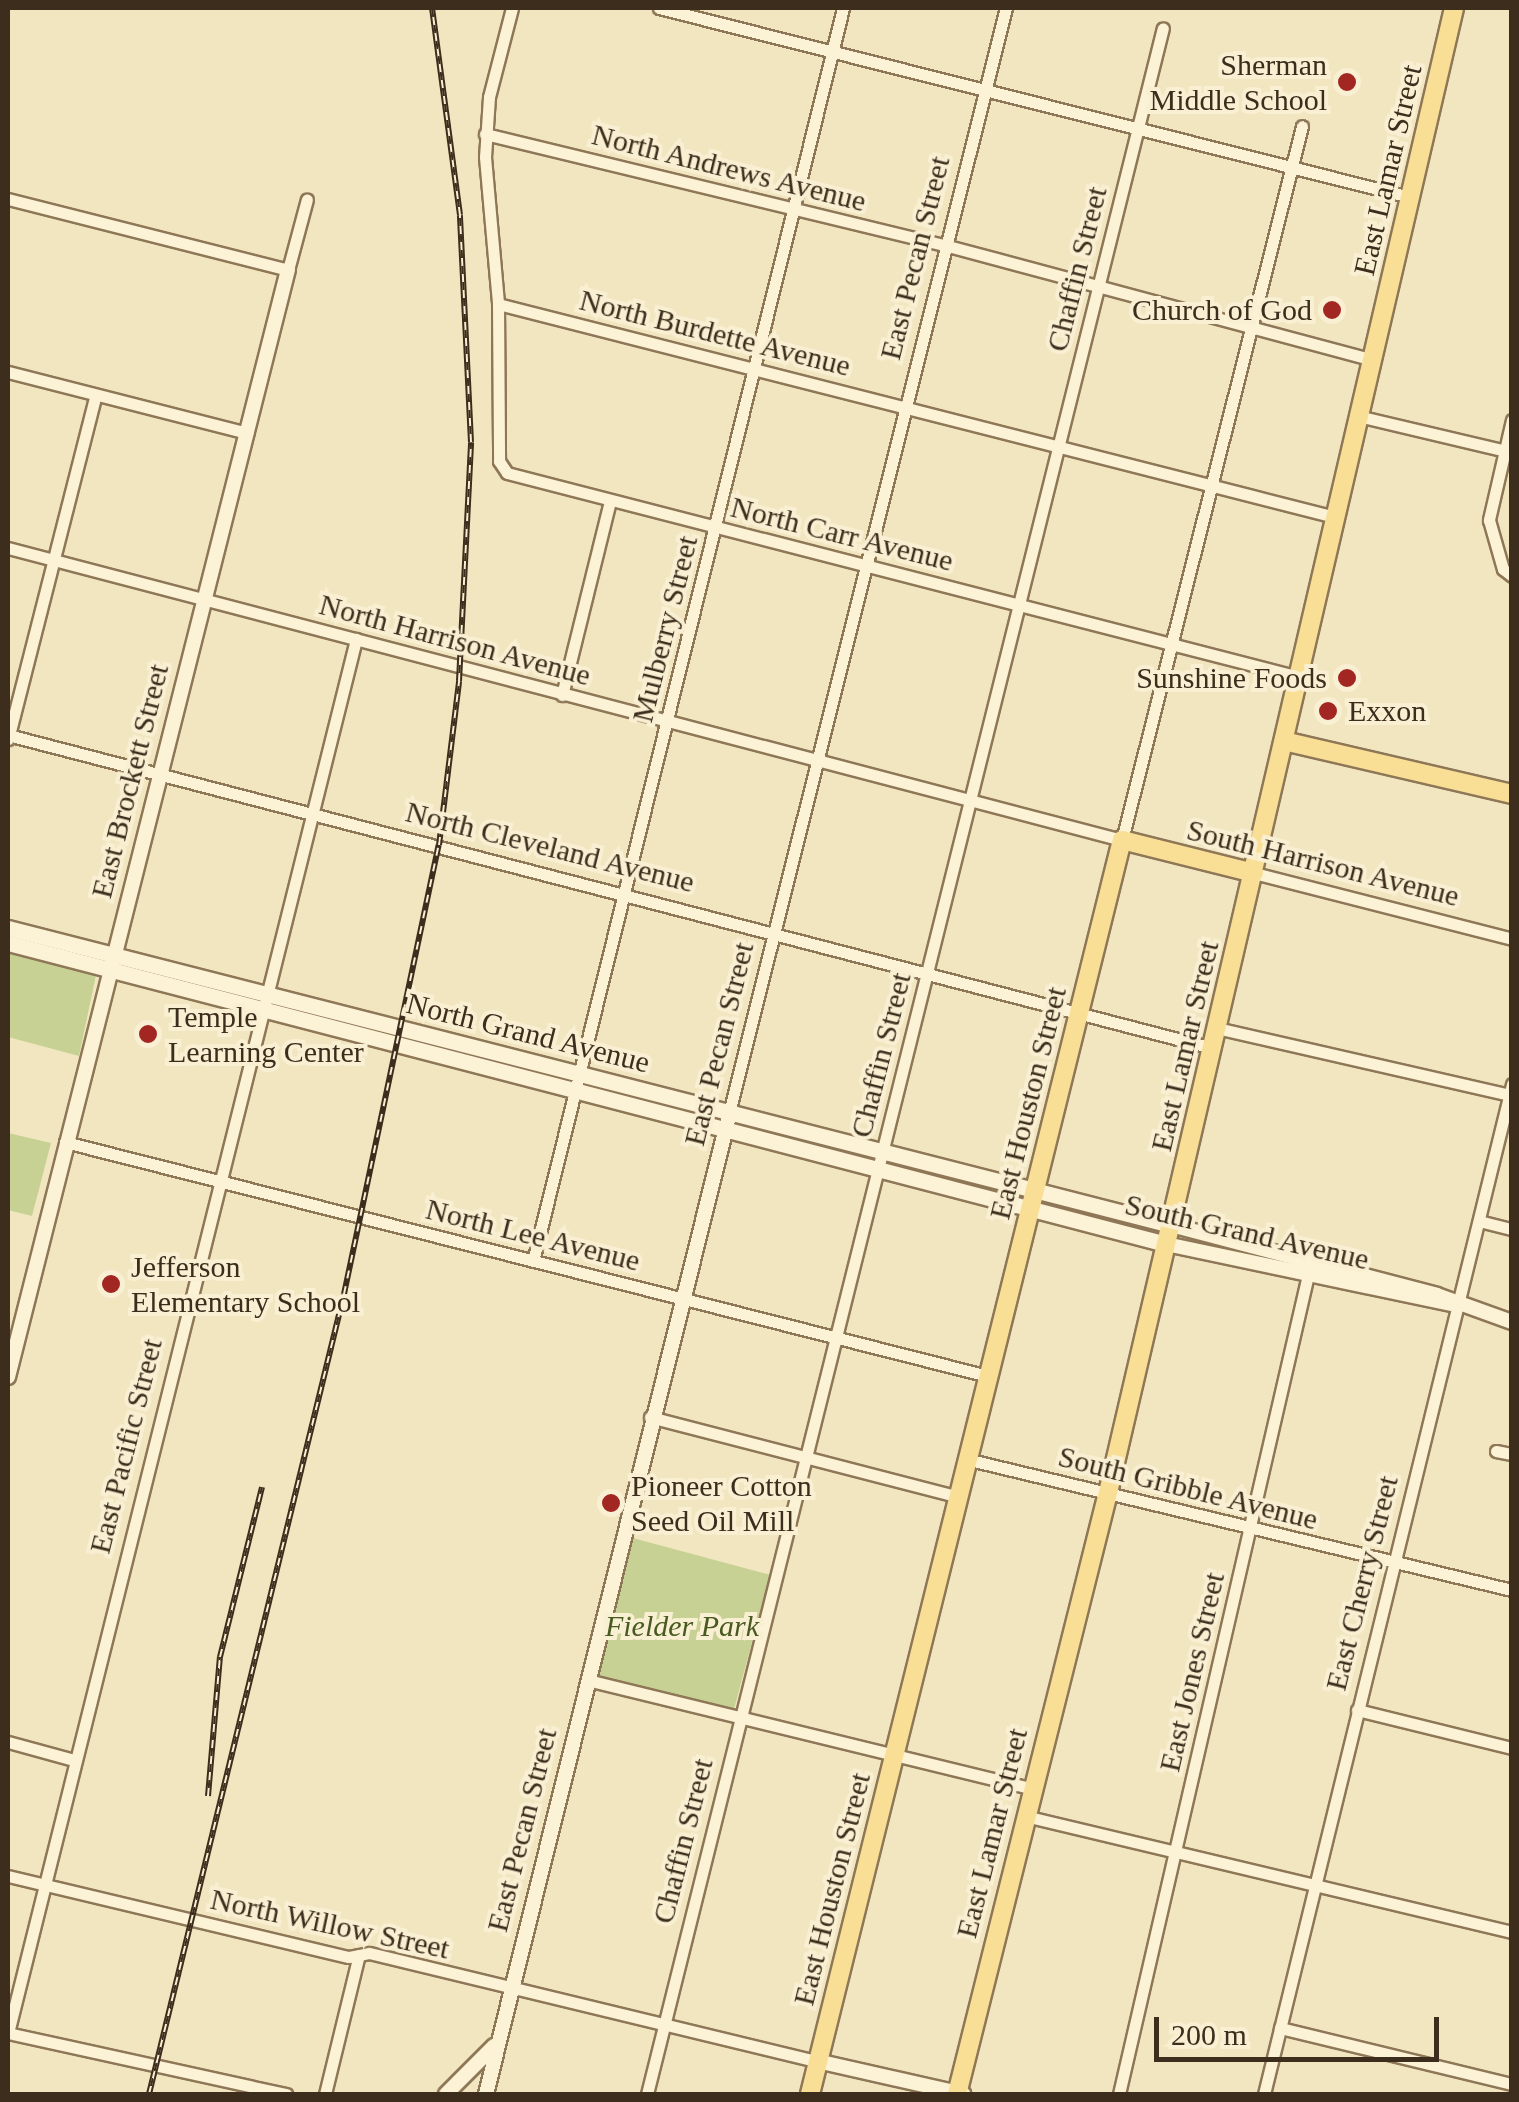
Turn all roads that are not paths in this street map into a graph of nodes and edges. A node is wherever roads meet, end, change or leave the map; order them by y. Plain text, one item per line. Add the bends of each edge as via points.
1 (512, 8) edge
2 (660, 8) edge
3 (844, 8) edge
4 (1006, 8) edge
5 (1454, 8) edge
6 (1163, 28) dead end
7 (834, 50) junction
8 (985, 90) junction
9 (1302, 126) dead end
10 (1137, 128) junction
11 (485, 134) junction
12 (1291, 167) junction
13 (1410, 197) junction
14 (8, 198) edge
15 (307, 199) dead end
16 (792, 210) junction
17 (948, 246) junction
18 (288, 270) junction
19 (1099, 288) junction
20 (498, 304) junction
21 (1250, 328) junction
22 (1372, 360) junction
23 (753, 369) junction
24 (8, 372) edge
25 (96, 395) junction
26 (906, 405) junction
27 (1358, 416) junction
28 (1512, 420) edge
29 (247, 433) junction
30 (1060, 447) junction
31 (1508, 452) edge
32 (1210, 486) junction
33 (610, 502) junction
34 (1335, 517) junction
35 (714, 528) junction
36 (8, 548) edge
37 (54, 560) junction
38 (866, 566) junction
39 (1512, 576) edge
40 (204, 599) junction
41 (1018, 604) junction
42 (356, 639) junction
43 (1172, 644) junction
44 (1299, 677) junction
45 (562, 695) junction
46 (668, 722) junction
47 (8, 737) edge
48 (1284, 741) junction
49 (818, 762) junction
50 (160, 774) junction
51 (1512, 794) edge
52 (973, 800) junction
53 (314, 813) junction
54 (1264, 830) junction
55 (1122, 840) junction
56 (1217, 864) junction
57 (1254, 873) junction
58 (624, 893) junction
59 (8, 928) edge
60 (776, 931) junction
61 (1512, 939) edge
62 (8, 943) edge
63 (112, 963) junction
64 (928, 970) junction
65 (265, 1001) junction
66 (1079, 1010) junction
67 (1217, 1028) junction
68 (1212, 1048) junction
69 (577, 1081) junction
70 (1510, 1090) edge
71 (728, 1120) junction
72 (66, 1142) junction
73 (880, 1159) junction
74 (218, 1180) junction
75 (1033, 1199) junction
76 (1479, 1221) junction
77 (1512, 1229) edge
78 (1202, 1233) junction
79 (1168, 1234) junction
80 (1198, 1251) junction
81 (533, 1261) junction
82 (1310, 1267) junction
83 (681, 1299) junction
84 (1454, 1305) junction
85 (1512, 1322) edge
86 (835, 1337) junction
87 (988, 1376) junction
88 (8, 1377) edge
89 (650, 1417) junction
90 (1496, 1451) dead end
91 (1512, 1454) edge
92 (805, 1457) junction
93 (970, 1460) junction
94 (959, 1497) junction
95 (1107, 1497) junction
96 (1250, 1531) junction
97 (1393, 1562) junction
98 (1512, 1590) edge
99 (587, 1680) junction
100 (1357, 1710) junction
101 (739, 1719) junction
102 (8, 1742) edge
103 (1512, 1748) edge
104 (892, 1758) junction
105 (74, 1760) junction
106 (1030, 1788) junction
107 (1024, 1816) junction
108 (1177, 1852) junction
109 (8, 1876) edge
110 (43, 1885) junction
111 (1315, 1886) junction
112 (1512, 1932) edge
113 (359, 1955) junction
114 (512, 1989) junction
115 (664, 2025) junction
116 (1280, 2028) junction
117 (8, 2033) edge
118 (499, 2040) junction
119 (818, 2061) junction
120 (1512, 2084) edge
121 (286, 2094) edge
122 (325, 2094) edge
123 (446, 2094) edge
124 (486, 2094) edge
125 (647, 2094) edge
126 (810, 2094) edge
127 (959, 2094) edge
128 (1119, 2094) edge
129 (1264, 2094) edge

1 - 11 street
2 - 7 street
3 - 7 street, Mulberry Street
4 - 8 street, East Pecan Street
5 - 13 main road, East Lamar Street
6 - 10 street, Chaffin Street
7 - 8 street
7 - 16 street, Mulberry Street
8 - 10 street
8 - 17 street, East Pecan Street
9 - 12 street, East Houston Street
10 - 12 street
10 - 19 street, Chaffin Street
11 - 16 street, North Andrews Avenue
11 - 20 street
12 - 13 street
12 - 21 street, East Houston Street
13 - 22 main road, East Lamar Street
14 - 18 street
15 - 18 street, East Brockett Street
16 - 17 street, North Andrews Avenue
16 - 23 street, Mulberry Street
17 - 19 street, North Andrews Avenue
17 - 26 street, East Pecan Street
18 - 29 street, East Brockett Street
19 - 21 street, North Andrews Avenue
19 - 30 street, Chaffin Street
20 - 23 street, North Burdette Avenue
20 - 33 street, North Carr Avenue via 502,469
21 - 22 street, North Andrews Avenue
21 - 32 street, East Houston Street
22 - 27 main road, East Lamar Street
23 - 26 street, North Burdette Avenue
23 - 35 street, Mulberry Street
24 - 25 street
25 - 29 street
25 - 37 street
26 - 30 street, North Burdette Avenue
26 - 38 street, East Pecan Street
27 - 31 street
27 - 34 main road, East Lamar Street
28 - 31 street
29 - 40 street, East Brockett Street
30 - 32 street, North Burdette Avenue
30 - 41 street, Chaffin Street
31 - 39 street via 1490,520 1503,569
32 - 34 street, North Burdette Avenue
32 - 43 street, East Houston Street
33 - 35 street, North Carr Avenue
33 - 45 street
34 - 44 main road, East Lamar Street
35 - 38 street, North Carr Avenue
35 - 46 street, Mulberry Street
36 - 37 street, North Harrison Avenue
37 - 40 street, North Harrison Avenue
37 - 47 street
38 - 41 street, North Carr Avenue
38 - 49 street, East Pecan Street
40 - 42 street, North Harrison Avenue
40 - 50 street, East Brockett Street
41 - 43 street, North Carr Avenue
41 - 52 street, Chaffin Street
42 - 45 street, North Harrison Avenue
42 - 53 street, East Pacific Street
43 - 44 street, North Carr Avenue
43 - 55 street, East Houston Street
44 - 48 main road, East Lamar Street
45 - 46 street, North Harrison Avenue
46 - 49 street, North Harrison Avenue
46 - 58 street, Mulberry Street
47 - 50 street, North Cleveland Avenue
48 - 51 main road
48 - 54 main road, East Lamar Street
49 - 52 street, North Harrison Avenue
49 - 60 street, East Pecan Street
50 - 53 street, North Cleveland Avenue
50 - 63 street, East Brockett Street
52 - 55 street, North Harrison Avenue
52 - 64 street, Chaffin Street
53 - 58 street, North Cleveland Avenue
53 - 65 street, East Pacific Street
54 - 56 main road via 1244,858
54 - 57 main road, East Lamar Street
55 - 56 main road, South Harrison Avenue
55 - 66 main road, East Houston Street
56 - 57 main road, South Harrison Avenue
57 - 61 street, South Harrison Avenue
57 - 67 main road, East Lamar Street
58 - 60 street, North Cleveland Avenue
58 - 69 street, Mulberry Street
59 - 63 main road, North Grand Avenue
60 - 64 street, North Cleveland Avenue
60 - 71 street, East Pecan Street
62 - 63 main road, North Grand Avenue
63 - 65 main road, North Grand Avenue
63 - 72 street, East Brockett Street
64 - 66 street, North Cleveland Avenue
64 - 73 street, Chaffin Street
65 - 69 main road, North Grand Avenue
65 - 74 street, East Pacific Street
66 - 68 street, North Cleveland Avenue
66 - 75 main road, East Houston Street
67 - 68 main road, East Lamar Street
67 - 70 street
68 - 79 main road, East Lamar Street
69 - 71 main road, North Grand Avenue
69 - 81 street, Mulberry Street
70 - 76 street, East Cherry Street
71 - 73 main road, North Grand Avenue
71 - 83 street, East Pecan Street
72 - 74 street, North Lee Avenue
72 - 88 street, East Brockett Street
73 - 75 main road, North Grand Avenue
73 - 86 street, Chaffin Street
74 - 81 street, North Lee Avenue
74 - 105 street, East Pacific Street
75 - 79 main road, South Grand Avenue
75 - 87 main road, East Houston Street
76 - 77 street
76 - 84 street, East Cherry Street
78 - 79 street, South Grand Avenue
78 - 80 street
78 - 82 street, South Grand Avenue
79 - 80 street, South Grand Avenue
79 - 95 main road, East Lamar Street
80 - 82 street, South Grand Avenue
81 - 83 street, North Lee Avenue
82 - 84 street, South Grand Avenue
82 - 96 street, East Jones Street
83 - 86 street, North Lee Avenue
83 - 89 street, East Pecan Street
84 - 85 street, South Grand Avenue
84 - 97 street, East Cherry Street
86 - 87 street, North Lee Avenue
86 - 92 street, Chaffin Street
87 - 93 main road, East Houston Street
89 - 92 street
89 - 99 street, East Pecan Street
90 - 91 street
92 - 94 street
92 - 101 street, Chaffin Street
93 - 94 main road, East Houston Street
93 - 95 street, South Gribble Avenue
94 - 104 main road, East Houston Street
95 - 96 street, South Gribble Avenue
95 - 106 main road, East Lamar Street
96 - 97 street, South Gribble Avenue
96 - 108 street, East Jones Street
97 - 98 street, South Gribble Avenue
97 - 100 street, East Cherry Street
99 - 101 street
99 - 114 street, East Pecan Street
100 - 103 street
100 - 111 street, East Cherry Street
101 - 104 street
101 - 115 street, Chaffin Street
102 - 105 street
104 - 106 street
104 - 119 main road, East Houston Street
105 - 110 street, East Pacific Street
106 - 107 main road, East Lamar Street
107 - 108 street
107 - 127 main road, East Lamar Street
108 - 111 street
108 - 128 street, East Jones Street
109 - 110 street, North Willow Street
110 - 113 street, North Willow Street
110 - 117 street, East Pacific Street
111 - 112 street
111 - 116 street, East Cherry Street
113 - 114 street, North Willow Street
113 - 122 street
114 - 115 street, North Willow Street
114 - 118 street, East Pecan Street
115 - 119 street, North Willow Street
115 - 125 street, Chaffin Street
116 - 120 street
116 - 129 street, East Cherry Street
117 - 121 street
118 - 123 street via 477,2070
118 - 124 street, East Pecan Street
119 - 126 main road, East Houston Street
119 - 127 street

